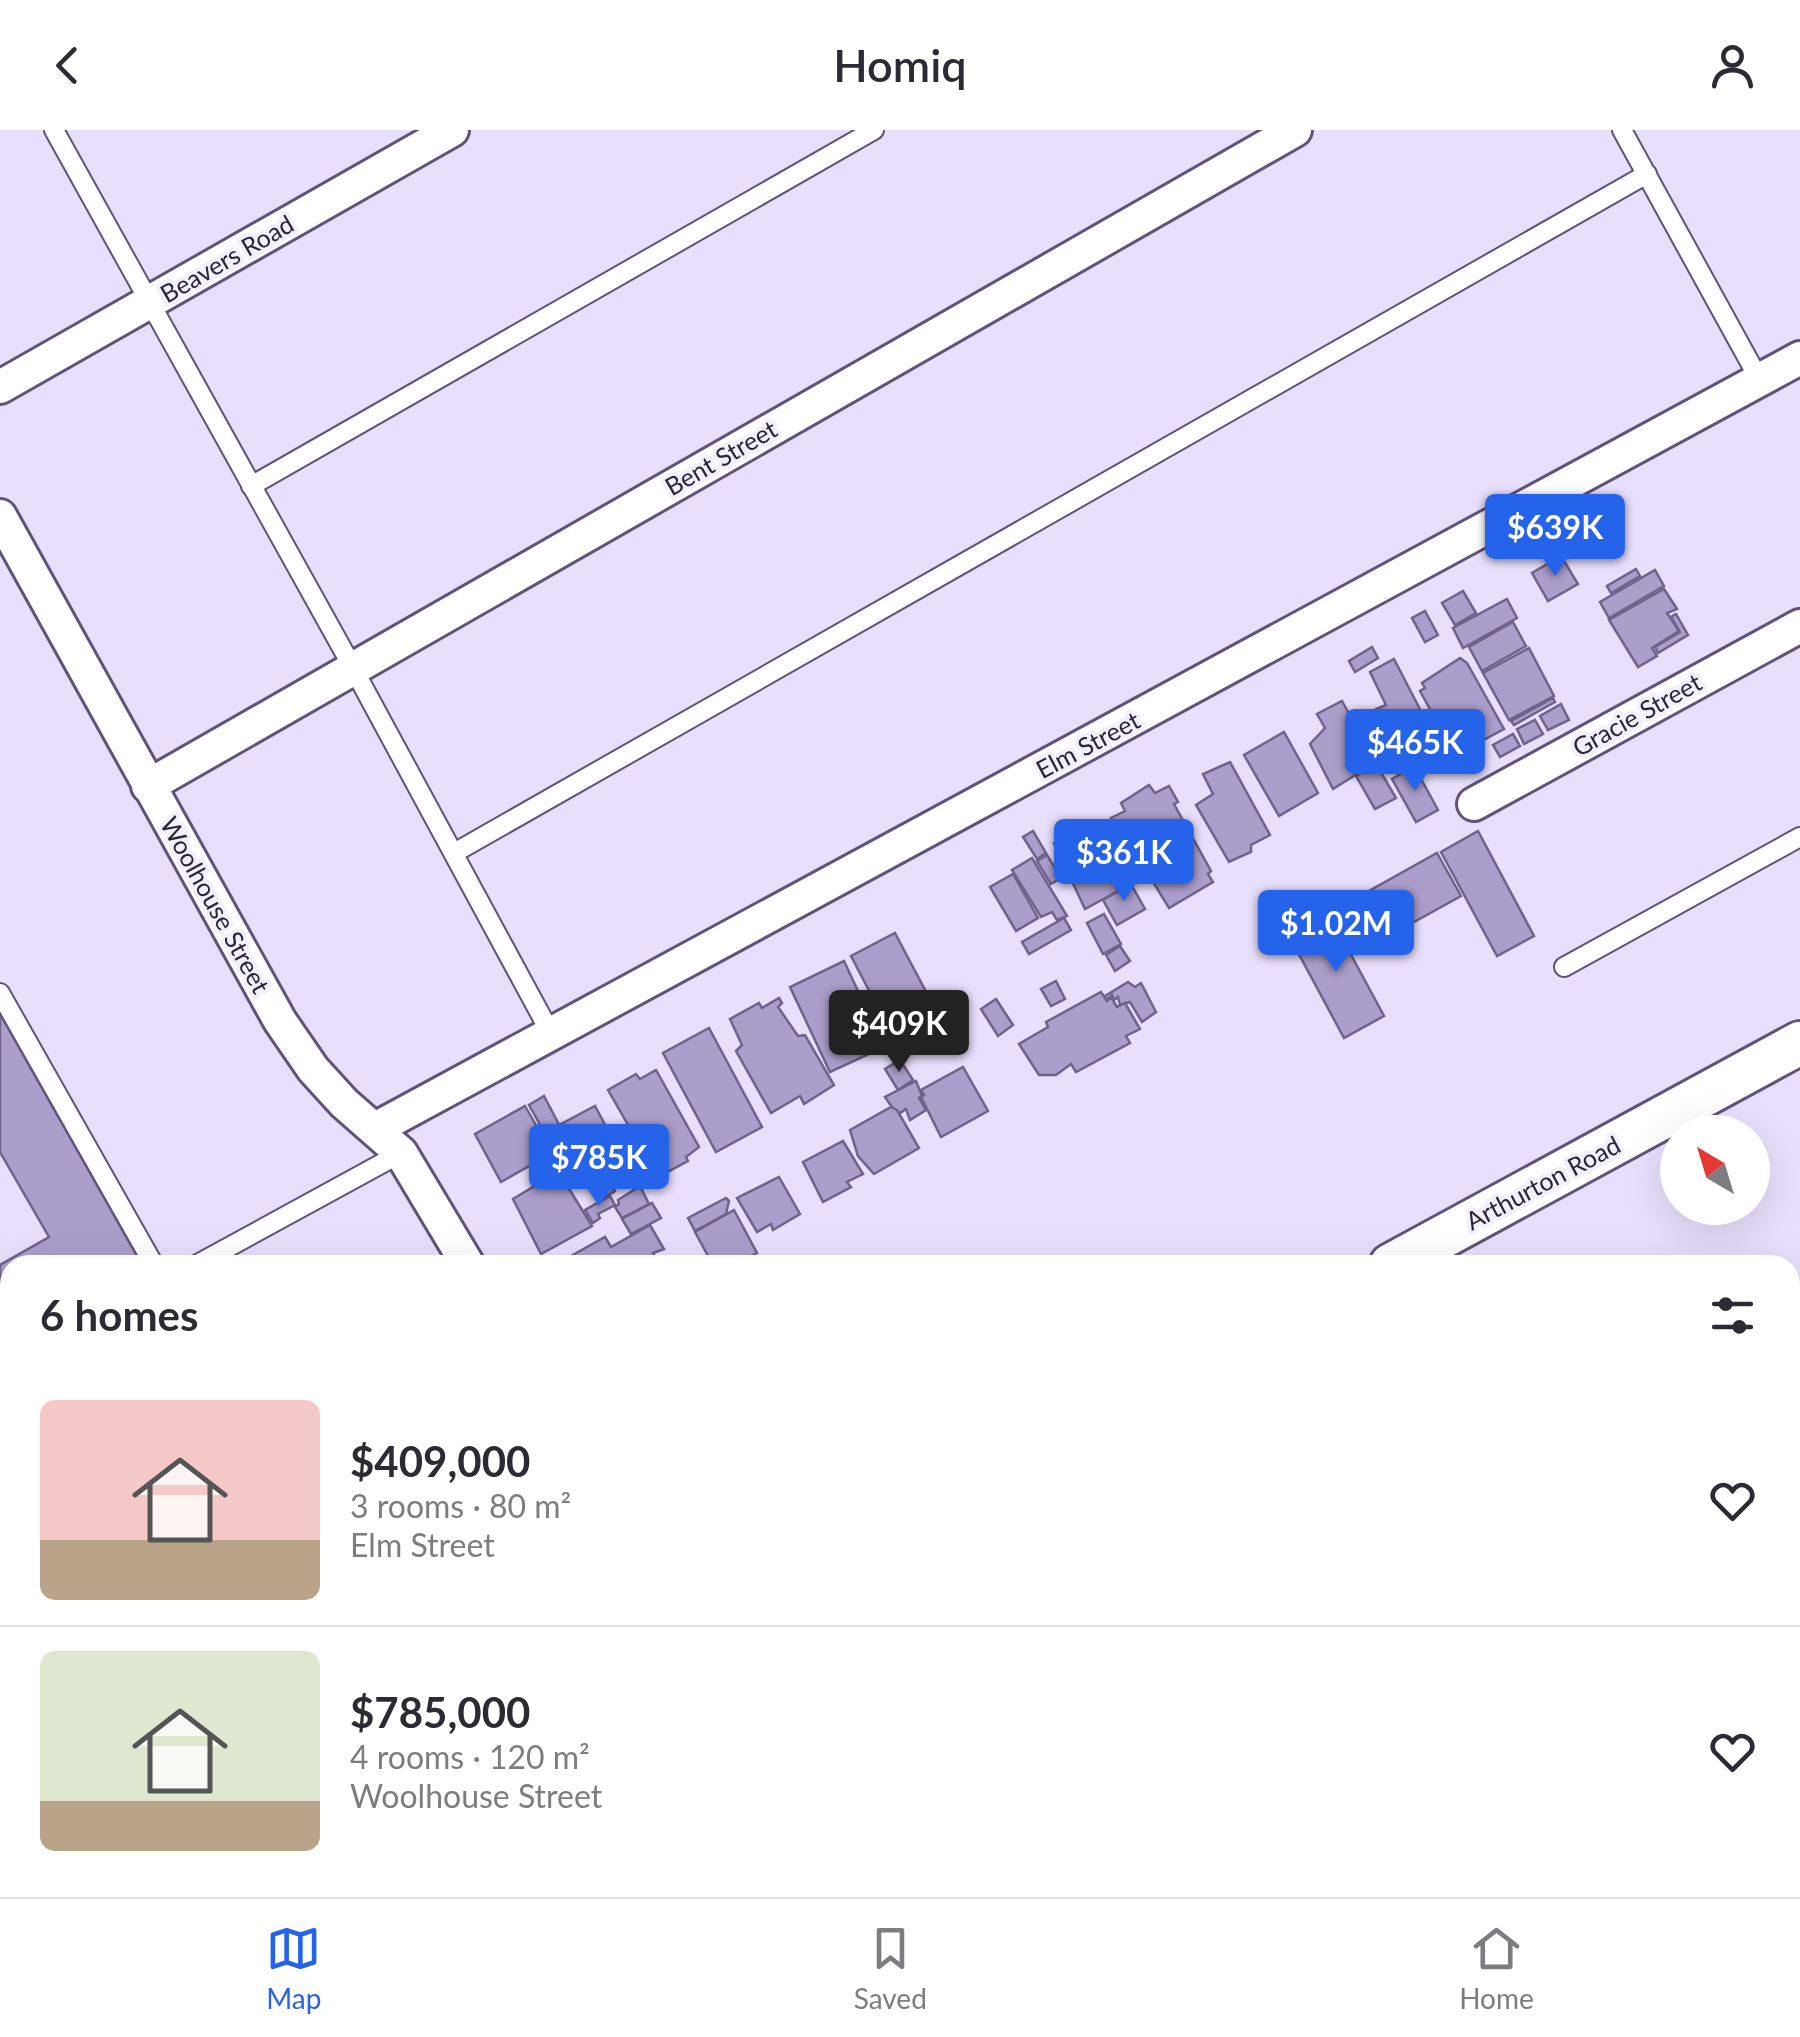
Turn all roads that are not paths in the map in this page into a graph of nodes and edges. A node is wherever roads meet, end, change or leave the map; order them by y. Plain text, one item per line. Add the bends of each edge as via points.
1 (54, 130) edge
2 (452, 130) edge
3 (874, 130) edge
4 (1294, 130) edge
5 (1622, 130) edge
6 (1647, 174) junction
7 (149, 304) junction
8 (1800, 358) edge
9 (1759, 380) junction
10 (0, 387) edge
11 (251, 486) junction
12 (0, 516) edge
13 (1800, 626) edge
14 (353, 668) junction
15 (148, 786) junction
16 (1474, 804) dead end
17 (1800, 837) edge
18 (454, 853) junction
19 (1564, 968) dead end
20 (0, 993) edge
21 (550, 1032) junction
22 (1800, 1043) edge
23 (375, 1128) junction
24 (401, 1153) junction
25 (148, 1255) edge
26 (214, 1255) edge
27 (462, 1255) edge
28 (1408, 1255) edge

1 - 7 lane
2 - 7 street, Beavers Road
3 - 11 lane
4 - 14 street, Bent Street
5 - 6 lane
6 - 9 lane
6 - 18 lane
7 - 10 street, Beavers Road
7 - 11 lane
8 - 9 street, Elm Street
9 - 21 street, Elm Street
11 - 14 lane
12 - 15 street, Woolhouse Street
13 - 16 street, Gracie Street
14 - 15 street, Bent Street
14 - 18 lane
15 - 23 street, Woolhouse Street via 280,1021 313,1069
17 - 19 lane
18 - 21 lane
20 - 25 lane
21 - 23 street, Elm Street
22 - 28 street, Arthurton Road
23 - 24 street, Woolhouse Street
24 - 26 lane
24 - 27 street, Woolhouse Street

